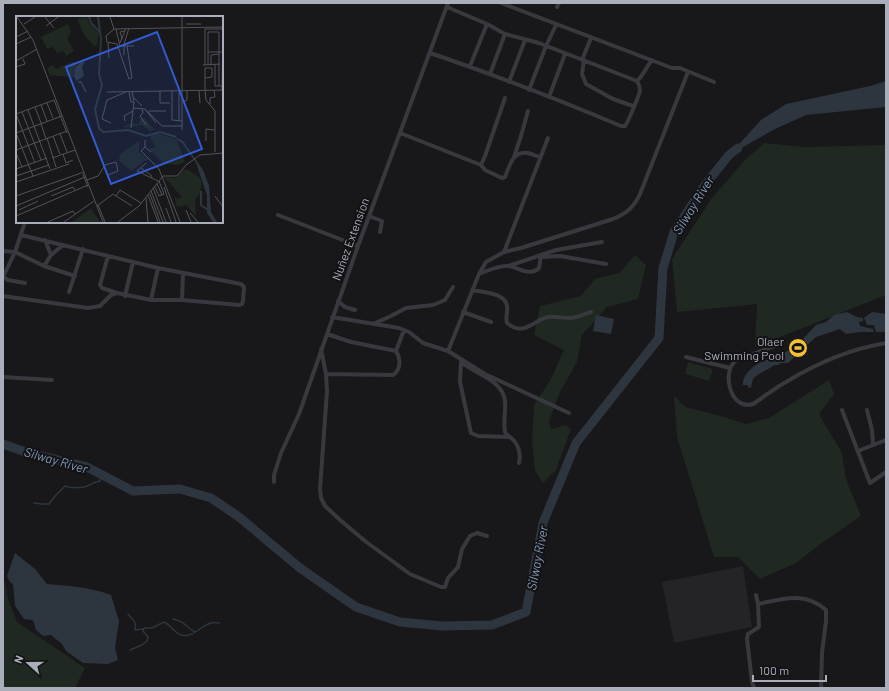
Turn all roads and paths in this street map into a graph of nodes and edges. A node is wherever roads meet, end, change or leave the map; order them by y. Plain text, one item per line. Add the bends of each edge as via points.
1 (501, 3) edge
2 (447, 5) edge
3 (486, 24) junction
4 (556, 24) junction
5 (505, 34) junction
6 (591, 38) junction
7 (525, 40) junction
8 (546, 46) junction
9 (430, 53) junction
10 (565, 54) junction
11 (583, 60) junction
12 (652, 60) junction
13 (470, 66) junction
14 (688, 72) junction
15 (490, 74) junction
16 (637, 81) junction
17 (509, 82) junction
18 (714, 82) dead end
19 (530, 90) junction
20 (549, 97) junction
21 (505, 98) dead end
22 (633, 106) junction
23 (528, 111) dead end
24 (400, 133) junction
25 (548, 138) dead end
26 (514, 157) junction
27 (540, 157) junction
28 (480, 165) junction
29 (278, 215) dead end
30 (369, 216) junction
31 (25, 223) edge
32 (380, 232) dead end
33 (21, 235) junction
34 (45, 240) junction
35 (602, 242) dead end
36 (63, 245) junction
37 (358, 246) junction
38 (83, 249) junction
39 (3, 251) edge
40 (16, 252) junction
41 (504, 252) junction
42 (51, 255) junction
43 (108, 256) junction
44 (541, 256) junction
45 (133, 262) junction
46 (606, 264) dead end
47 (44, 266) junction
48 (508, 266) junction
49 (158, 268) junction
50 (183, 273) junction
51 (479, 274) junction
52 (75, 276) junction
53 (3, 278) edge
54 (25, 283) dead end
55 (453, 287) dead end
56 (472, 290) junction
57 (69, 292) dead end
58 (117, 293) junction
59 (3, 296) edge
60 (125, 296) junction
61 (151, 300) junction
62 (182, 300) junction
63 (338, 301) junction
64 (355, 310) dead end
65 (463, 312) junction
66 (591, 312) dead end
67 (332, 317) junction
68 (491, 322) dead end
69 (373, 324) junction
70 (404, 330) junction
71 (327, 334) junction
72 (886, 343) edge
73 (780, 344) dead end
74 (321, 349) junction
75 (448, 350) junction
76 (396, 351) junction
77 (686, 357) dead end
78 (461, 360) junction
79 (730, 368) junction
80 (326, 374) junction
81 (3, 377) edge
82 (52, 380) dead end
83 (842, 410) dead end
84 (866, 410) dead end
85 (569, 413) dead end
86 (510, 437) junction
87 (886, 440) edge
88 (873, 444) junction
89 (858, 451) junction
90 (519, 463) dead end
91 (886, 472) edge
92 (274, 482) dead end
93 (487, 536) dead end
94 (756, 595) dead end
95 (758, 604) junction
96 (821, 687) edge
97 (754, 688) edge

1 - 4 street
2 - 3 street
2 - 9 street, Nuñez Extension
3 - 5 street
3 - 13 street
4 - 6 street
4 - 8 street
5 - 7 street
5 - 15 street
6 - 11 street
6 - 12 street
7 - 8 street
7 - 17 street
8 - 10 street
8 - 19 street
9 - 13 street
9 - 24 street, Nuñez Extension
10 - 11 street
10 - 20 street
11 - 16 street
11 - 22 street via 582,74 586,84 613,99
12 - 14 street
12 - 16 street
13 - 15 street
14 - 18 street
14 - 41 street via 640,194 632,208 612,219
15 - 17 street
16 - 22 street via 640,91
17 - 19 street
19 - 20 street
20 - 22 street via 623,127 627,124
21 - 28 street
23 - 26 street
24 - 28 street
24 - 30 street, Nuñez Extension
25 - 27 street
26 - 27 street via 523,152
26 - 28 street via 505,177 502,178
27 - 41 street
29 - 37 street
30 - 32 street via 382,221
30 - 37 street, Nuñez Extension
31 - 33 street
33 - 34 street
33 - 40 street
34 - 36 street
34 - 42 street
35 - 44 street via 556,250
36 - 38 street
36 - 42 street
37 - 63 street, Nuñez Extension
38 - 43 street
38 - 52 street
39 - 40 street
40 - 47 street
40 - 53 street
41 - 51 street via 486,262
42 - 47 street
43 - 45 street
43 - 58 street via 100,285
44 - 46 street via 560,256
44 - 48 street
44 - 48 street via 539,268 534,272
45 - 49 street
45 - 60 street
47 - 52 street
48 - 51 street
49 - 50 street
49 - 61 street
50 - 62 street
50 - 62 street via 241,284 244,287 243,301 240,305
51 - 56 street
52 - 57 street
53 - 54 street
55 - 69 street via 445,300 433,305 406,308
56 - 65 street
56 - 66 street via 503,298 507,306 507,323 516,328 527,328 548,317 571,318
58 - 59 street via 94,308
58 - 60 street
60 - 61 street
61 - 62 street
63 - 64 street via 345,307
63 - 67 street, Nuñez Extension
65 - 68 street
65 - 75 street
67 - 69 street
67 - 71 street, Nuñez Extension
69 - 70 street
70 - 75 street via 423,343
70 - 76 street
71 - 74 street, Nuñez Extension
71 - 76 street via 351,342
72 - 79 street via 856,350 820,363 749,405 740,403 734,397 730,384
73 - 79 street via 736,360
74 - 80 street
74 - 92 street, Nuñez Extension via 299,414 281,453
75 - 78 street
76 - 80 street via 400,362 393,375
77 - 79 street
78 - 85 street
78 - 86 street via 500,387 505,402 505,431
78 - 86 street via 460,382 471,433 478,436
80 - 93 street via 320,489 325,506 365,541 410,574 441,588 445,587 458,567 462,549 470,536 477,533
81 - 82 street
83 - 89 street
84 - 88 street
86 - 90 street via 519,449
87 - 88 street
88 - 89 street
89 - 91 street via 868,476 876,479
94 - 95 street
95 - 96 street via 794,597 819,603 826,610
95 - 97 street via 759,627 748,634 747,640

